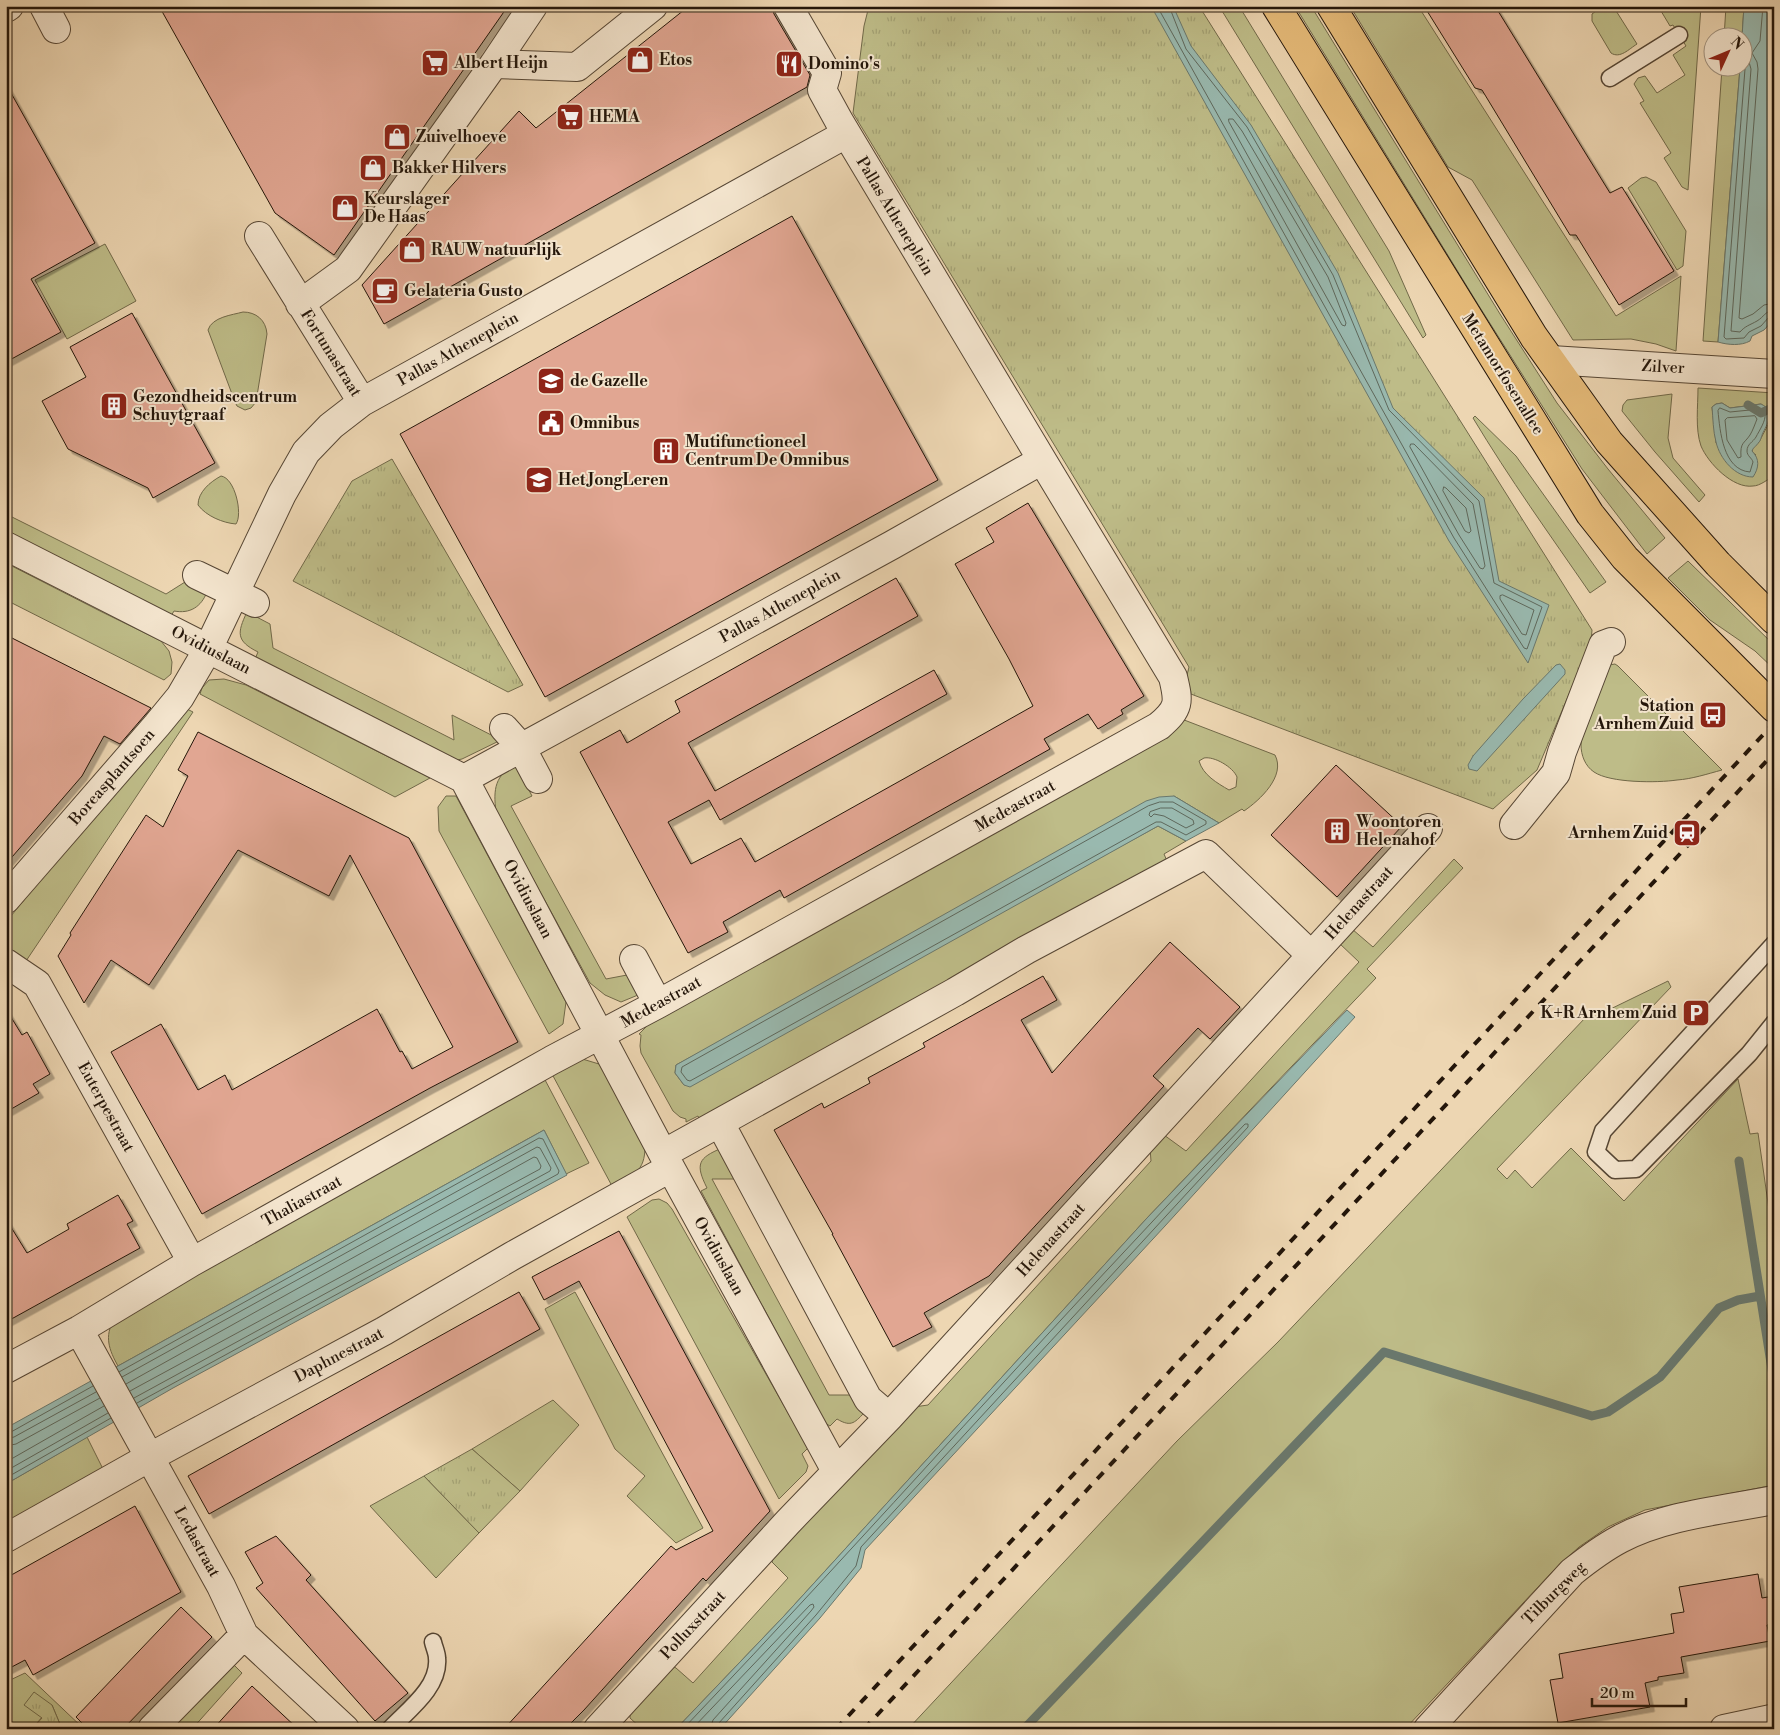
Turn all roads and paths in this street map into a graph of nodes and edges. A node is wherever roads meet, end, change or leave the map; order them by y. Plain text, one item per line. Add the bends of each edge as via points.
1 (533, 6) edge
2 (654, 6) edge
3 (788, 6) edge
4 (1276, 6) edge
5 (1331, 6) edge
6 (1679, 35) dead end
7 (494, 64) junction
8 (1610, 78) dead end
9 (846, 134) junction
10 (259, 236) dead end
11 (300, 304) junction
12 (1552, 360) junction
13 (1774, 374) edge
14 (362, 402) junction
15 (1042, 460) junction
16 (6, 546) edge
17 (197, 575) dead end
18 (245, 598) junction
19 (1774, 620) edge
20 (1610, 642) dead end
21 (208, 649) junction
22 (1774, 708) edge
23 (512, 738) junction
24 (464, 779) junction
25 (538, 779) dead end
26 (1514, 825) dead end
27 (1428, 828) dead end
28 (6, 899) edge
29 (1774, 944) edge
30 (1311, 955) junction
31 (634, 959) dead end
32 (6, 963) edge
33 (658, 1004) junction
34 (1774, 1022) edge
35 (599, 1035) junction
36 (720, 1123) junction
37 (667, 1161) junction
38 (192, 1262) junction
39 (79, 1330) junction
40 (6, 1369) edge
41 (889, 1416) junction
42 (150, 1457) junction
43 (836, 1472) junction
44 (1774, 1500) edge
45 (788, 1522) joint
46 (6, 1538) edge
47 (244, 1635) junction
48 (433, 1642) dead end
49 (1774, 1721) edge
50 (152, 1729) edge
51 (345, 1729) edge
52 (390, 1729) edge
53 (598, 1729) edge
54 (1428, 1729) edge
55 (1724, 1729) edge

1 - 7 street, Fortunastraat
2 - 7 street via 577,67
3 - 9 street via 827,73 822,90
4 - 22 main road, Metamorfosenallee via 1590,514 1625,558
5 - 12 main road via 1534,337
6 - 8 lane
7 - 11 street, Fortunastraat via 348,269
9 - 14 street, Pallas Atheneplein
9 - 15 street, Pallas Atheneplein
10 - 11 street, Fortunastraat
11 - 14 street, Fortunastraat
12 - 13 street, Zilver
12 - 19 main road via 1609,442 1718,564
14 - 18 street, Pallas Atheneplein via 331,426 306,452 282,494
15 - 23 street, Pallas Atheneplein via 892,545
15 - 33 street, Medeastraat via 1173,677 1178,698 1171,716 1159,726
16 - 21 street, Ovidiuslaan
17 - 18 street
18 - 21 street, Pallas Atheneplein
20 - 26 street via 1603,645 1556,773
21 - 24 street, Ovidiuslaan
21 - 28 street, Boreasplantsoen via 180,697
23 - 24 street, Pallas Atheneplein
23 - 25 street
24 - 35 street, Ovidiuslaan
27 - 30 street, Helenastraat
29 - 34 lane via 1603,1131 1596,1152 1615,1170 1636,1169 1749,1054
30 - 36 street, Helenastraat via 1206,854 1026,950
30 - 41 street, Helenastraat
31 - 33 street
32 - 38 street, Euterpestraat via 37,984
33 - 35 street, Medeastraat
35 - 37 street, Ovidiuslaan
35 - 38 street, Thaliastraat
36 - 37 street, Helenastraat
36 - 41 street via 868,1399
37 - 42 street, Daphnestraat via 384,1331
37 - 43 street, Ovidiuslaan
38 - 39 street, Thaliastraat
39 - 40 street, Thaliastraat
39 - 42 street, Ledastraat
41 - 43 street, Helenastraat
42 - 46 street, Daphnestraat
42 - 47 street, Ledastraat via 221,1586
43 - 45 street, Helenastraat
44 - 54 street, Tilburgweg via 1668,1520 1621,1538 1596,1553 1572,1572
45 - 53 street, Polluxstraat
47 - 50 street
47 - 51 street, Ledastraat
48 - 52 lane via 436,1670 429,1688
49 - 55 street

